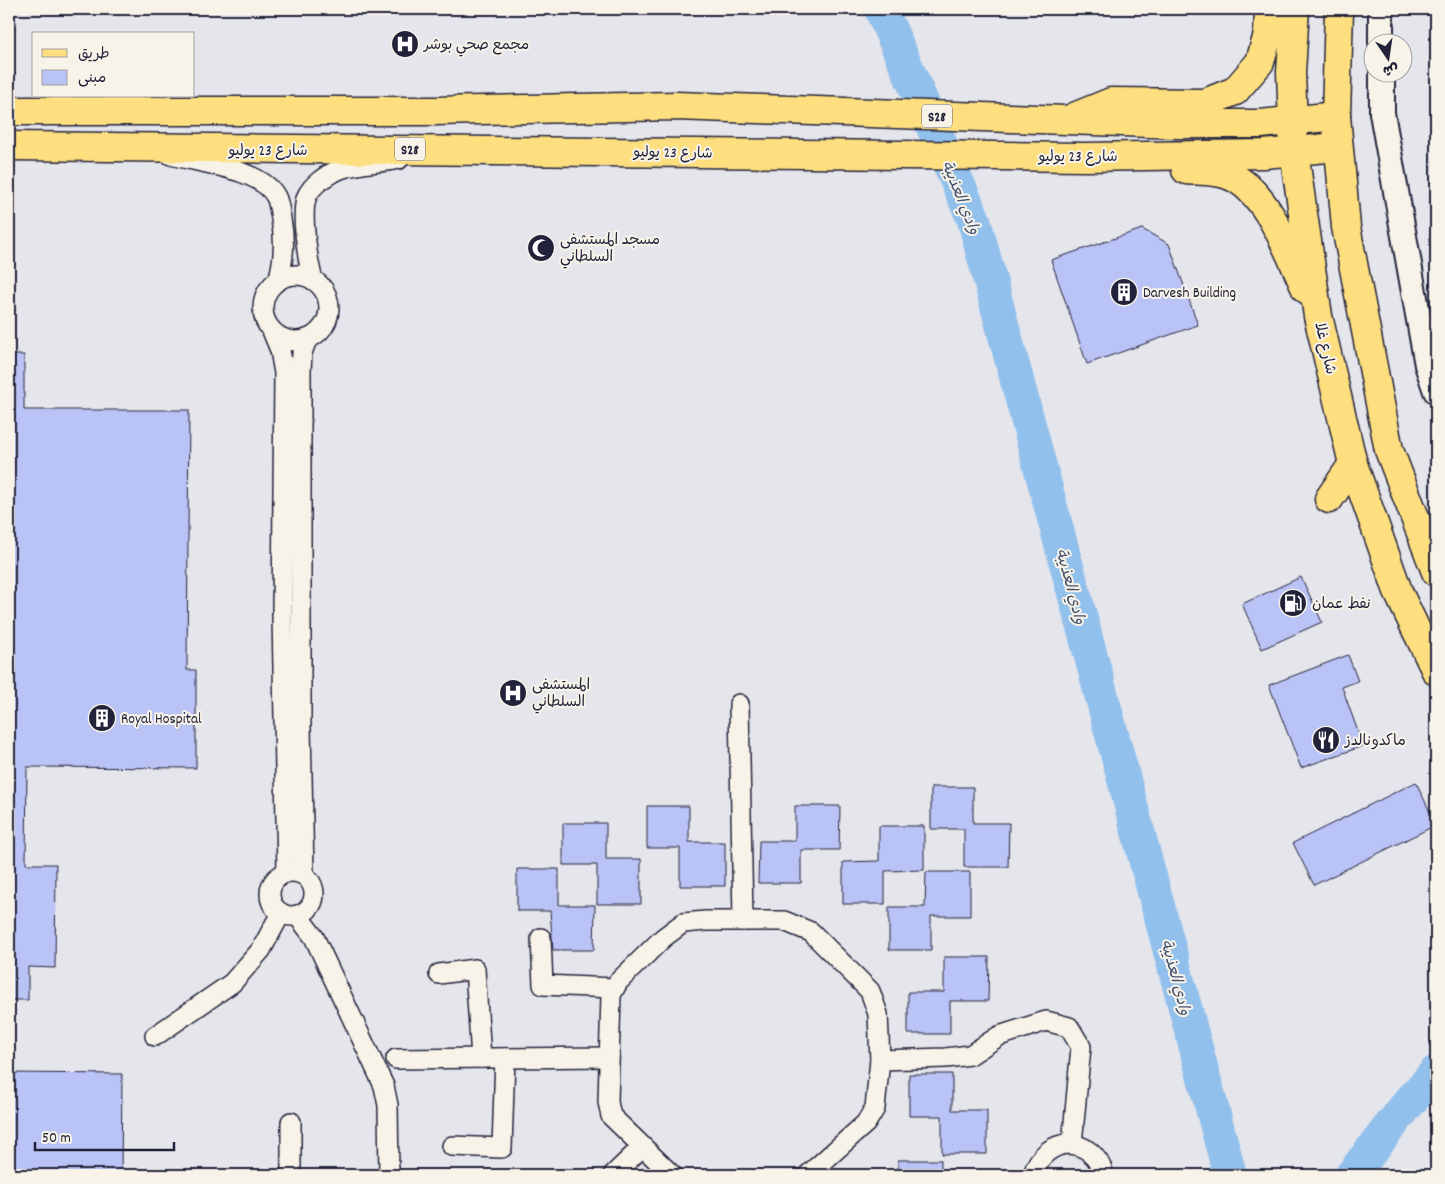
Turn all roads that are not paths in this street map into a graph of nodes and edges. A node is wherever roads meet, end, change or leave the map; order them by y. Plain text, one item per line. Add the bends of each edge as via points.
1 (1269, 9) edge
2 (1295, 9) edge
3 (1339, 9) edge
4 (1381, 9) edge
5 (1382, 32) edge
6 (1382, 82) edge
7 (9, 111) edge
8 (1336, 116) junction
9 (1064, 120) junction
10 (1292, 121) junction
11 (9, 146) edge
12 (1338, 147) junction
13 (146, 148) junction
14 (460, 149) junction
15 (1294, 152) junction
16 (1056, 156) junction
17 (278, 280) junction
18 (314, 280) junction
19 (1318, 316) junction
20 (273, 333) junction
21 (307, 339) junction
22 (1436, 391) edge
23 (1353, 464) junction
24 (1329, 499) dead end
25 (1436, 572) edge
26 (1436, 671) edge
27 (738, 704) dead end
28 (296, 874) junction
29 (289, 914) junction
30 (743, 921) junction
31 (541, 938) dead end
32 (439, 974) dead end
33 (614, 988) junction
34 (156, 1036) dead end
35 (609, 1057) junction
36 (481, 1058) junction
37 (505, 1058) junction
38 (396, 1059) dead end
39 (880, 1060) junction
40 (291, 1122) dead end
41 (1072, 1144) junction
42 (452, 1146) dead end
43 (642, 1147) junction
44 (291, 1175) edge
45 (389, 1175) edge
46 (613, 1175) edge
47 (672, 1175) edge
48 (808, 1175) edge
49 (1033, 1175) edge
50 (1104, 1175) edge

1 - 9 main road via 1268,34 1260,62 1235,91 1205,103 1111,102
2 - 10 main road, شارع غلا
3 - 8 main road
4 - 5 street
6 - 22 street via 1382,113 1427,365
7 - 9 main road, S28 via 676,106
8 - 10 main road, S28
8 - 12 main road
9 - 10 main road, S28 via 1252,124
10 - 15 main road, شارع غلا
11 - 13 main road, شارع 23 يوليو / S28
12 - 15 main road, شارع 23 يوليو / S28
12 - 25 main road via 1346,227 1389,450
13 - 14 main road, شارع 23 يوليو / S28
13 - 17 street via 242,172 264,181 277,197 283,230 283,265
14 - 16 main road, شارع 23 يوليو / S28
14 - 18 street via 338,170 313,186 306,198 305,228 308,263
15 - 16 main road, شارع 23 يوليو / S28
15 - 19 main road, شارع غلا
16 - 19 main road via 1077,166 1214,172 1243,183 1270,216
17 - 18 street via 296,275
17 - 20 street via 267,292 263,308
18 - 21 street via 322,288 329,309 323,328
19 - 23 main road, شارع غلا
20 - 21 street via 290,341
20 - 28 street via 284,373 282,616
21 - 28 street via 300,371 301,727
23 - 24 main road
23 - 26 main road, شارع غلا via 1400,594
27 - 30 street
28 - 29 street via 312,883 314,896 309,908
28 - 29 street via 276,879 270,892 273,905
29 - 34 street via 232,983
29 - 45 street via 314,937 384,1086 388,1105
30 - 33 street via 683,923 663,938
30 - 39 street via 784,921 811,932 870,991 878,1014
31 - 33 street via 543,985
32 - 36 street via 475,969
33 - 35 street
35 - 37 street
35 - 43 street via 608,1102 611,1116
36 - 37 street
36 - 38 street
37 - 42 street via 502,1148
39 - 41 street via 970,1055 999,1036 1046,1020 1068,1027 1081,1047
39 - 48 street via 875,1108 866,1123
40 - 44 street
41 - 49 street via 1050,1148 1036,1165
41 - 50 street via 1094,1154
43 - 46 street
43 - 47 street

